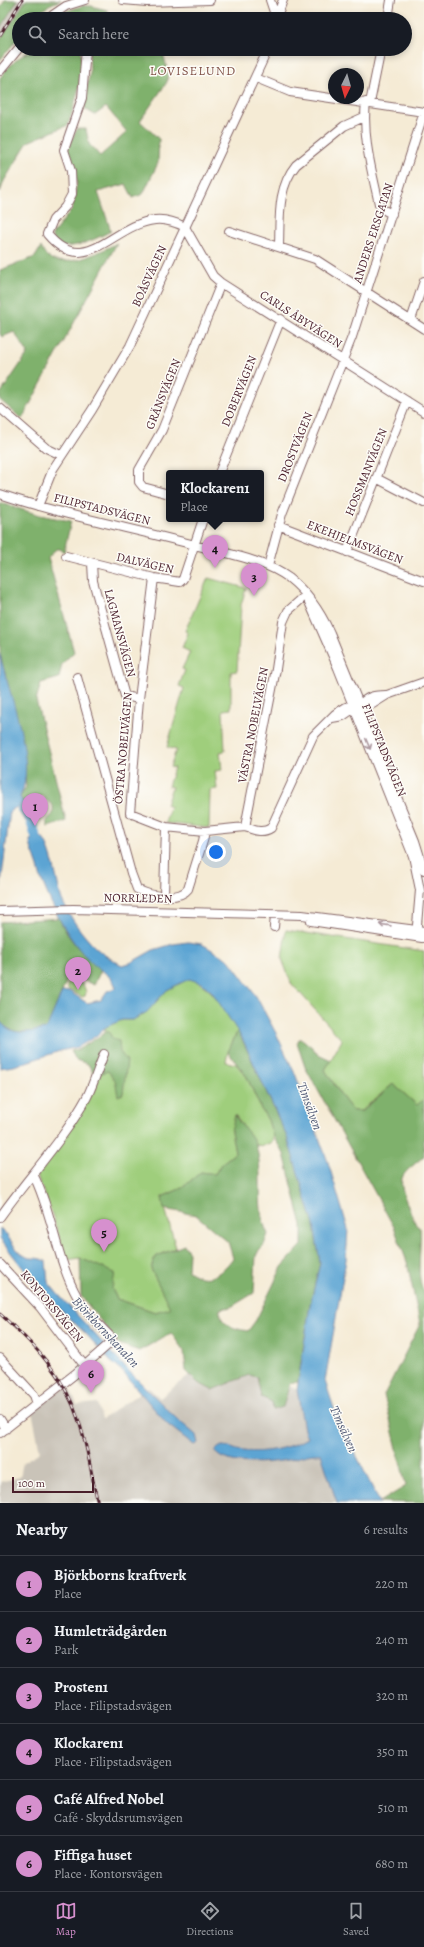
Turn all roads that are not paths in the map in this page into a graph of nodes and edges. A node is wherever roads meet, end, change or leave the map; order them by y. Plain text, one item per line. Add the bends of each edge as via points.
1 (85, 0) edge
2 (123, 0) edge
3 (210, 0) edge
4 (271, 0) edge
5 (283, 0) edge
6 (391, 0) edge
7 (57, 12) edge
8 (274, 12) edge
9 (279, 12) edge
10 (389, 12) edge
11 (14, 56) edge
12 (85, 56) edge
13 (265, 56) edge
14 (379, 56) edge
15 (0, 71) edge
16 (256, 78) junction
17 (368, 103) junction
18 (424, 112) edge
19 (364, 117) junction
20 (392, 214) junction
21 (184, 227) junction
22 (229, 231) dead end
23 (279, 246) junction
24 (424, 281) edge
25 (221, 282) junction
26 (367, 291) junction
27 (281, 319) junction
28 (411, 320) junction
29 (424, 329) edge
30 (343, 360) junction
31 (407, 401) junction
32 (0, 408) edge
33 (424, 412) edge
34 (61, 455) junction
35 (220, 470) edge
36 (376, 478) junction
37 (166, 493) edge
38 (0, 494) edge
39 (424, 503) edge
40 (38, 506) junction
41 (202, 522) edge
42 (278, 525) junction
43 (194, 544) junction
44 (347, 552) junction
45 (66, 556) dead end
46 (92, 563) junction
47 (268, 566) junction
48 (154, 578) junction
49 (424, 581) edge
50 (306, 596) junction
51 (78, 677) dead end
52 (424, 682) edge
53 (139, 699) junction
54 (357, 707) junction
55 (130, 813) junction
56 (116, 816) junction
57 (166, 827) junction
58 (245, 827) junction
59 (205, 831) junction
60 (424, 870) edge
61 (164, 895) junction
62 (2, 911) edge
63 (275, 916) junction
64 (424, 920) edge
65 (274, 928) dead end
66 (421, 934) edge
67 (104, 1054) dead end
68 (33, 1174) junction
69 (0, 1217) edge
70 (0, 1264) edge
71 (0, 1358) edge
72 (84, 1365) junction
73 (37, 1404) junction
74 (0, 1419) edge
75 (3, 1431) edge

1 - 7 street via 66,6
2 - 3 street
4 - 5 street
4 - 8 street
5 - 9 street
6 - 10 street
11 - 15 street
12 - 21 street via 82,98 64,150 71,170 72,194 65,208 53,220 47,234 61,248 83,252 97,248 129,229 149,221 167,221
13 - 16 street, BOÅSVÄGEN
14 - 17 street
16 - 17 street via 290,92
16 - 21 street, BOÅSVÄGEN
17 - 18 street
17 - 19 street
18 - 20 street, ANDERS ERSGATAN
19 - 20 street via 379,204 382,209
19 - 23 street via 344,126 296,165 290,173 281,199
20 - 26 street, ANDERS ERSGATAN
21 - 25 street, CARLS ÅBYVÄGEN via 213,276
21 - 34 street, BOÅSVÄGEN via 130,346 92,410
22 - 23 street
23 - 26 street via 315,259
24 - 28 street
25 - 27 street, CARLS ÅBYVÄGEN
25 - 37 street, GRÄNSVÄGEN via 162,430 139,470 139,482 143,487
26 - 28 street
26 - 30 street, ANDERS ERSGATAN
27 - 30 street, CARLS ÅBYVÄGEN
27 - 35 street, DOBERVÄGEN
28 - 29 street
30 - 31 street, CARLS ÅBYVÄGEN
30 - 42 street, DROSTVÄGEN
31 - 33 street, CARLS ÅBYVÄGEN
31 - 36 street, HOSSMANVÄGEN
32 - 34 street via 46,448
34 - 40 street, BOÅSVÄGEN via 47,481
36 - 39 street
36 - 44 street, HOSSMANVÄGEN
38 - 40 street, FILIPSTADSVÄGEN
40 - 43 street, FILIPSTADSVÄGEN
41 - 43 street
42 - 44 street, EKEHJELMSVÄGEN
42 - 47 street, DROSTVÄGEN
43 - 47 street, FILIPSTADSVÄGEN
43 - 48 street, DALVÄGEN via 180,582
44 - 49 street, EKEHJELMSVÄGEN
45 - 46 street, DALVÄGEN
46 - 48 street, DALVÄGEN
46 - 53 street, LAGMANSVÄGEN via 93,581 125,696
47 - 50 street, FILIPSTADSVÄGEN via 288,577
48 - 53 street, ÖSTRA NOBELVÄGEN
50 - 54 street, FILIPSTADSVÄGEN
50 - 58 street, VÄSTRA NOBELVÄGEN via 288,611 283,622
51 - 56 street
52 - 54 street via 387,695 371,705
53 - 55 street, ÖSTRA NOBELVÄGEN
54 - 58 street via 346,707 313,736 271,828 266,832 259,832
54 - 60 street, FILIPSTADSVÄGEN via 415,841
54 -> 66 street, FILIPSTADSVÄGEN via 417,867 420,890 417,926
55 - 56 street
55 - 57 street, ÖSTRA NOBELVÄGEN
56 - 61 street via 137,889 152,895
57 - 59 street
57 - 61 street
58 - 59 street
59 - 61 street via 188,889 180,895
62 - 63 street, NORRLEDEN via 73,909
63 - 65 street
63 - 66 street, NORRLEDEN via 302,915
64 - 66 street
67 - 68 street via 87,1096
68 - 69 street
68 - 72 street via 42,1193 73,1288 84,1308 110,1342
70 - 72 street, KONTORSVÄGEN via 40,1307
71 - 73 street via 34,1395
72 - 73 street
73 - 75 street
74 - 75 street

